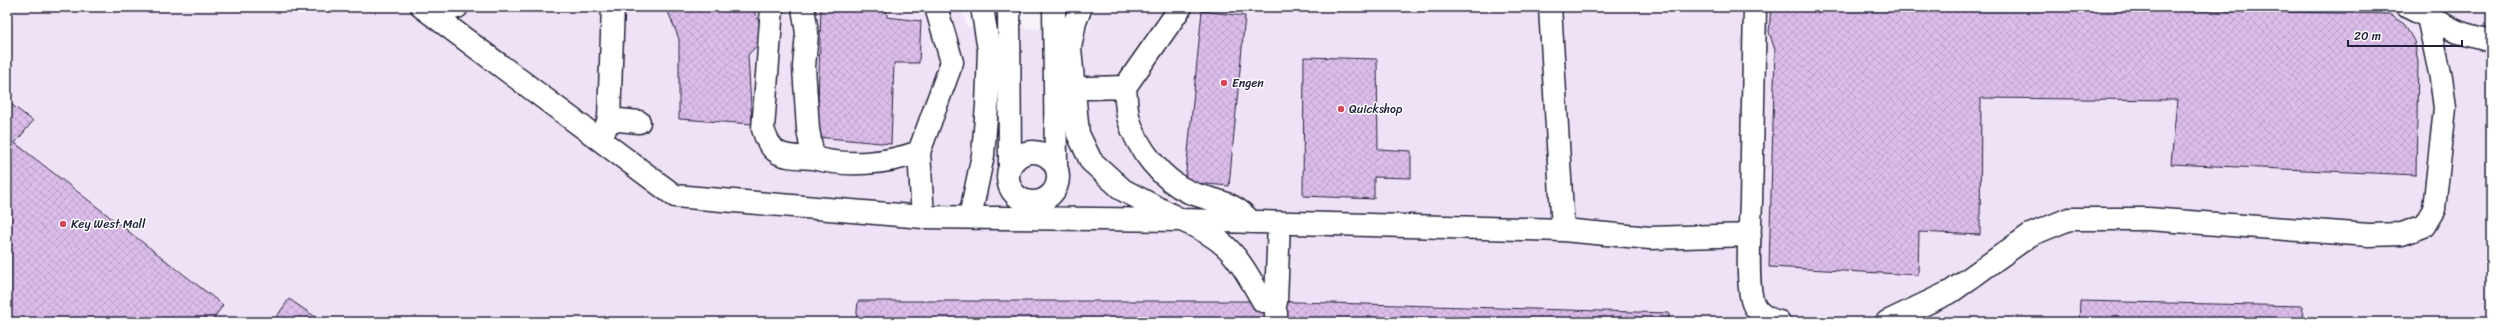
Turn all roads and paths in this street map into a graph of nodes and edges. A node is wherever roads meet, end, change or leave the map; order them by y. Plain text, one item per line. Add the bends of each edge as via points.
1 (457, 7) edge
2 (613, 7) edge
3 (772, 7) edge
4 (803, 7) edge
5 (936, 7) edge
6 (982, 7) edge
7 (1009, 7) edge
8 (1054, 7) edge
9 (1081, 7) edge
10 (1181, 7) edge
11 (1550, 7) edge
12 (1755, 7) edge
13 (2408, 7) edge
14 (427, 10) edge
15 (2428, 17) junction
16 (2491, 41) edge
17 (1125, 87) junction
18 (1064, 89) junction
19 (609, 119) junction
20 (639, 122) dead end
21 (1078, 134) junction
22 (600, 140) junction
23 (919, 152) junction
24 (813, 158) junction
25 (1010, 165) junction
26 (1056, 166) junction
27 (1053, 193) junction
28 (1030, 210) junction
29 (923, 217) junction
30 (970, 217) junction
31 (1182, 220) junction
32 (1251, 222) junction
33 (1279, 222) junction
34 (1563, 230) junction
35 (1750, 235) junction
36 (1273, 310) edge
37 (1779, 322) edge
38 (1887, 322) edge

1 - 14 lane
2 - 19 lane
3 - 24 lane via 764,129 767,142 774,152 786,156
4 - 24 lane via 807,33 804,67 808,129
5 - 23 lane via 952,62
6 - 30 lane via 989,50 986,105 983,156
7 - 25 lane
8 - 18 lane
9 - 18 lane via 1075,22
10 - 17 lane
11 - 34 lane
12 - 35 lane
13 - 15 lane
14 - 22 lane
15 - 16 lane via 2458,32
15 - 38 lane via 2445,108 2434,209 2424,226 2402,234 2369,234 2148,219 2070,219 2030,235 1952,291
17 - 18 lane
17 - 32 lane via 1128,119 1135,138 1151,160 1168,178 1189,192 1231,204 1241,210
18 - 21 lane
18 - 26 lane
19 - 20 lane
19 - 22 lane
21 - 27 lane via 1066,169
21 - 31 lane via 1091,161 1123,190
22 - 29 lane via 675,196
23 - 24 lane via 887,162 832,163
23 - 29 lane
25 - 26 lane via 1015,158 1031,151 1048,157
25 - 28 lane via 1007,179 1010,189
26 - 27 lane via 1058,184
27 - 28 lane
28 - 30 lane
28 - 31 lane
29 - 30 lane
31 - 32 lane
31 - 36 lane via 1203,229 1229,247
32 - 33 lane
33 - 34 lane
33 - 36 lane
34 - 35 lane via 1650,238
35 - 37 lane via 1752,300 1756,309 1768,319

